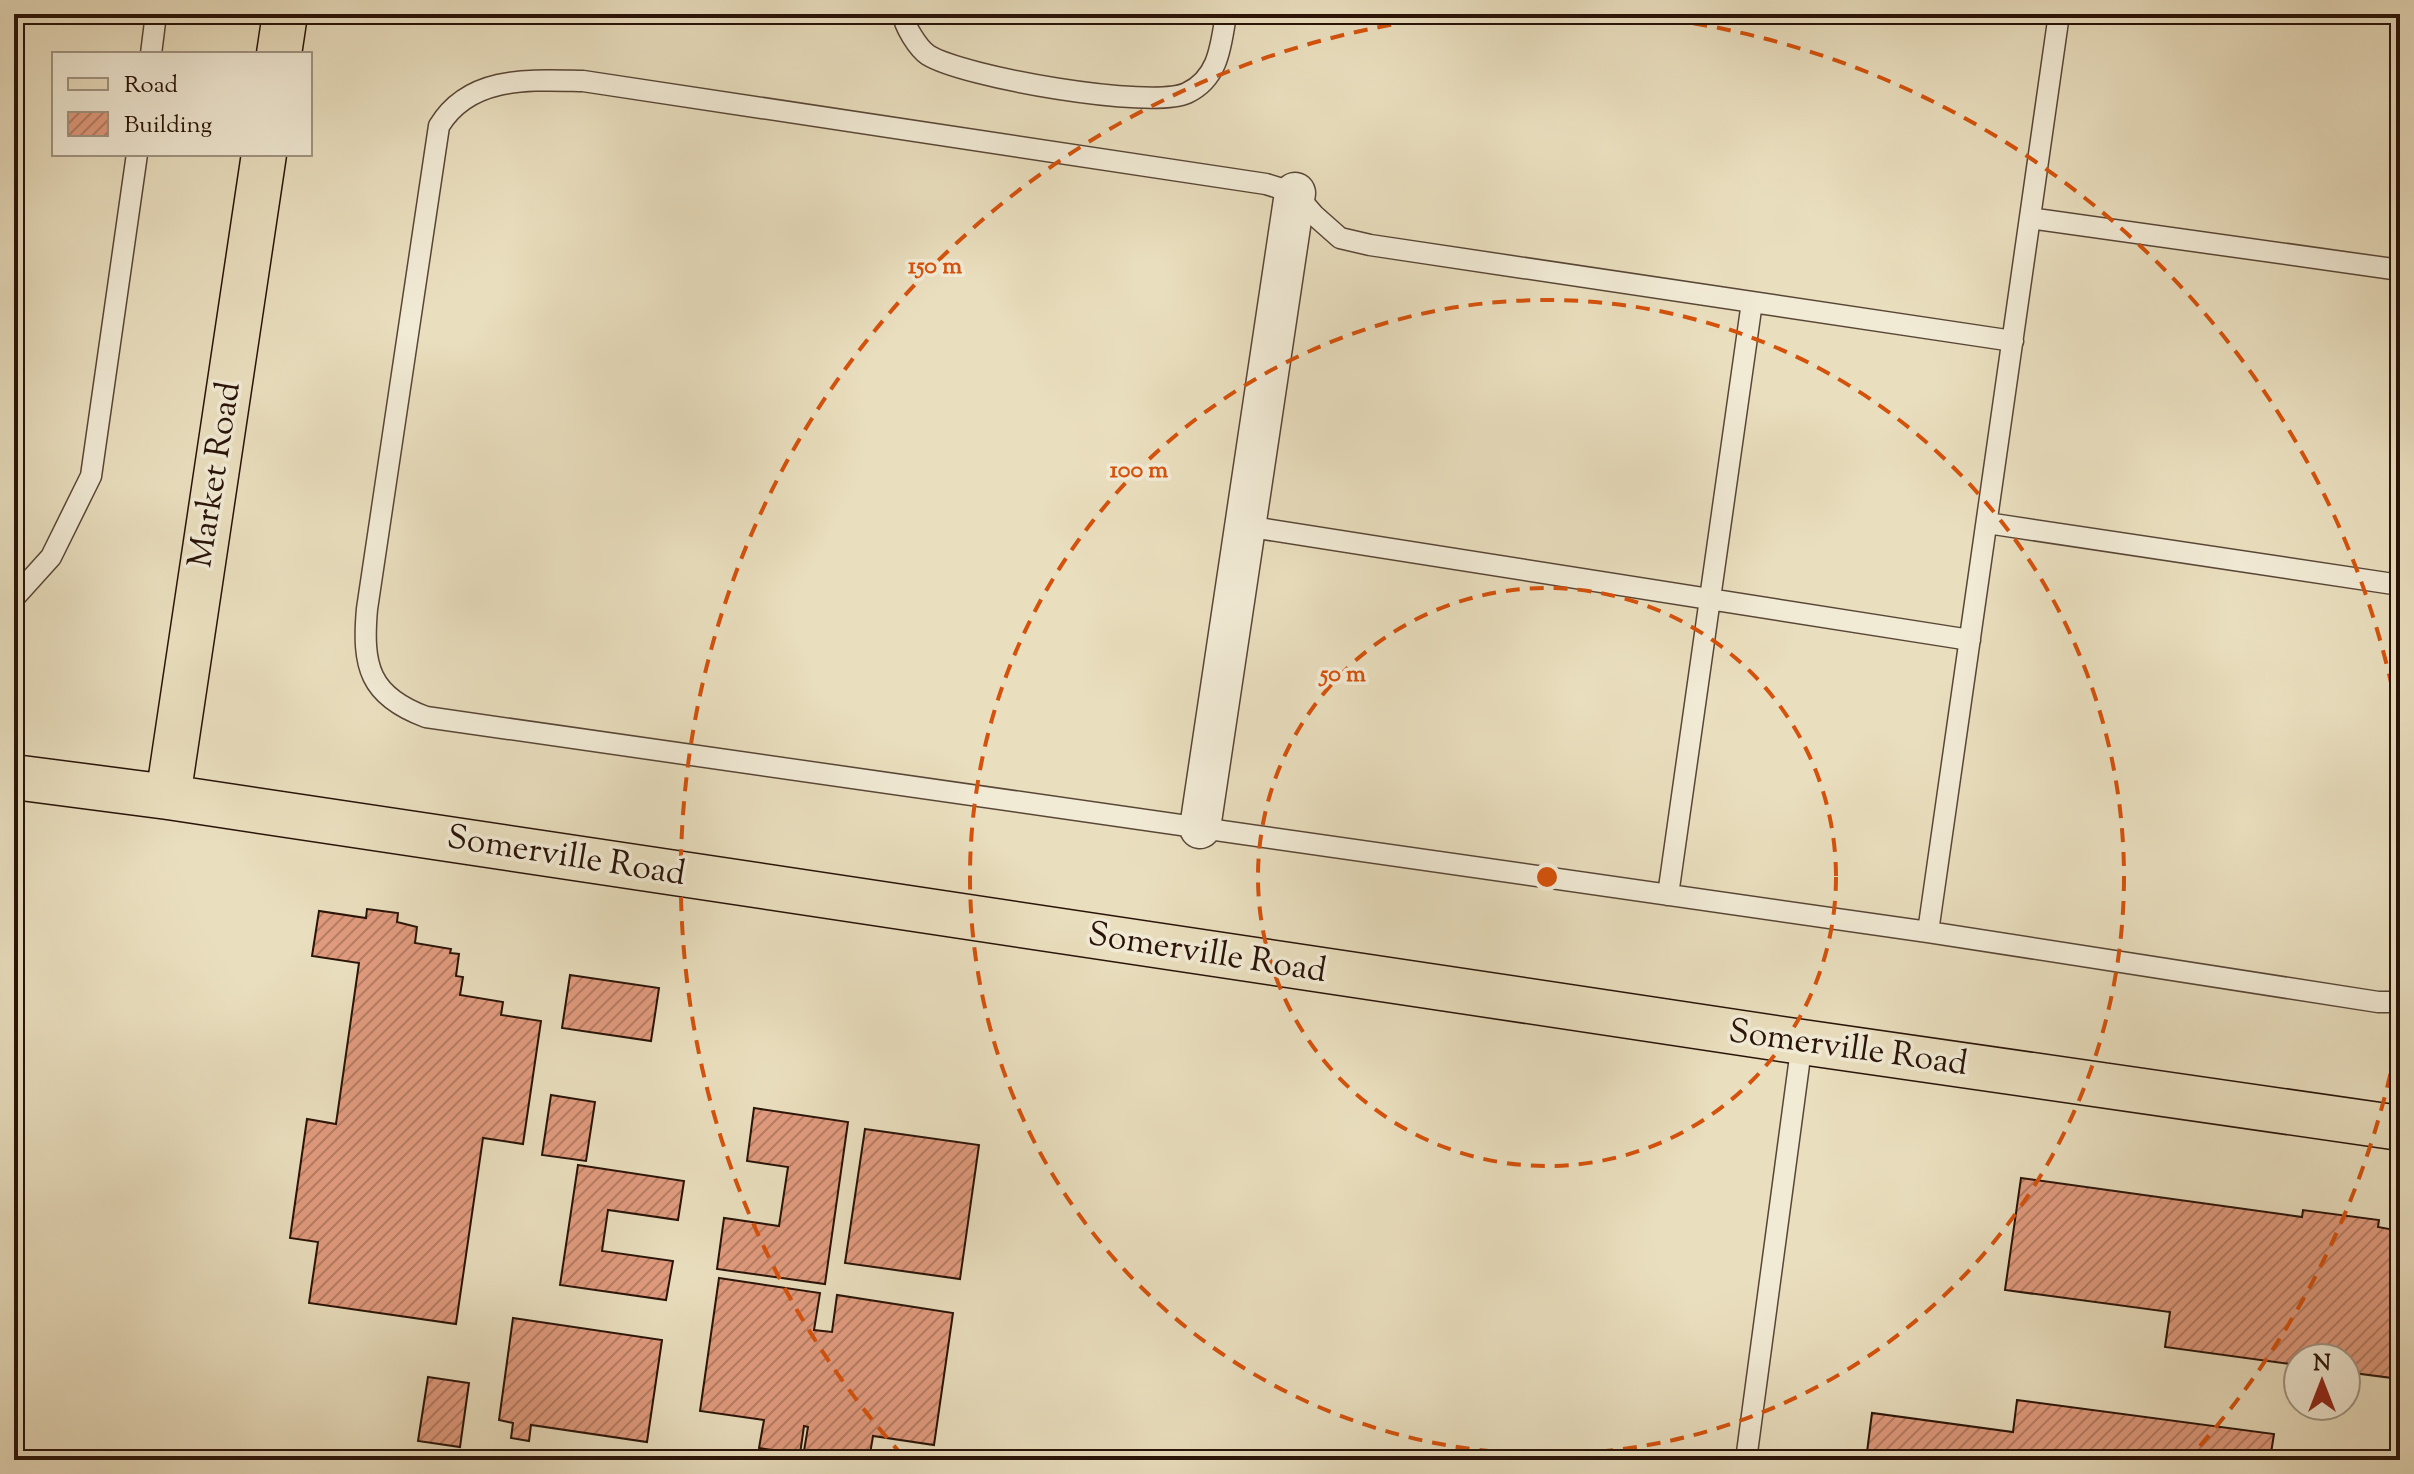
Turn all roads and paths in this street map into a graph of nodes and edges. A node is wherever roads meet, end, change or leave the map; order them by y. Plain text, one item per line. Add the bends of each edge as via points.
1 (156, 14) edge
2 (285, 14) edge
3 (903, 14) edge
4 (1226, 14) edge
5 (2059, 14) edge
6 (151, 52) edge
7 (279, 52) edge
8 (137, 156) edge
9 (264, 156) edge
10 (1295, 193) junction
11 (2030, 218) junction
12 (2400, 270) edge
13 (1752, 302) junction
14 (2013, 341) junction
15 (1987, 523) junction
16 (1245, 526) junction
17 (2400, 585) edge
18 (14, 598) edge
19 (1710, 599) junction
20 (1970, 640) junction
21 (14, 777) edge
22 (168, 797) junction
23 (1200, 828) junction
24 (1668, 895) junction
25 (1928, 932) junction
26 (2400, 1002) edge
27 (1802, 1042) junction
28 (2400, 1128) edge
29 (1746, 1460) edge

1 - 6 lane
2 - 7 main road
3 - 4 lane via 926,54 981,75 1135,99 1186,93 1211,74
5 - 11 lane
8 - 18 lane via 91,476 51,557
9 - 22 main road, Market Road
10 - 13 lane via 1340,238
10 - 16 street
10 - 23 lane via 1266,184 583,81 518,81 475,91 439,126 434,157 365,632 370,671 398,707 426,717
11 - 12 lane
11 - 14 lane
13 - 14 lane
13 - 19 lane
14 - 15 lane
15 - 17 lane
15 - 20 lane
16 - 19 lane
16 - 23 street
19 - 20 lane
19 - 24 lane
20 - 25 lane
21 - 22 main road, Somerville Road
22 - 27 main road, Somerville Road
23 - 24 lane
24 - 25 lane
25 - 26 lane
27 - 28 main road, Somerville Road
27 - 29 lane

